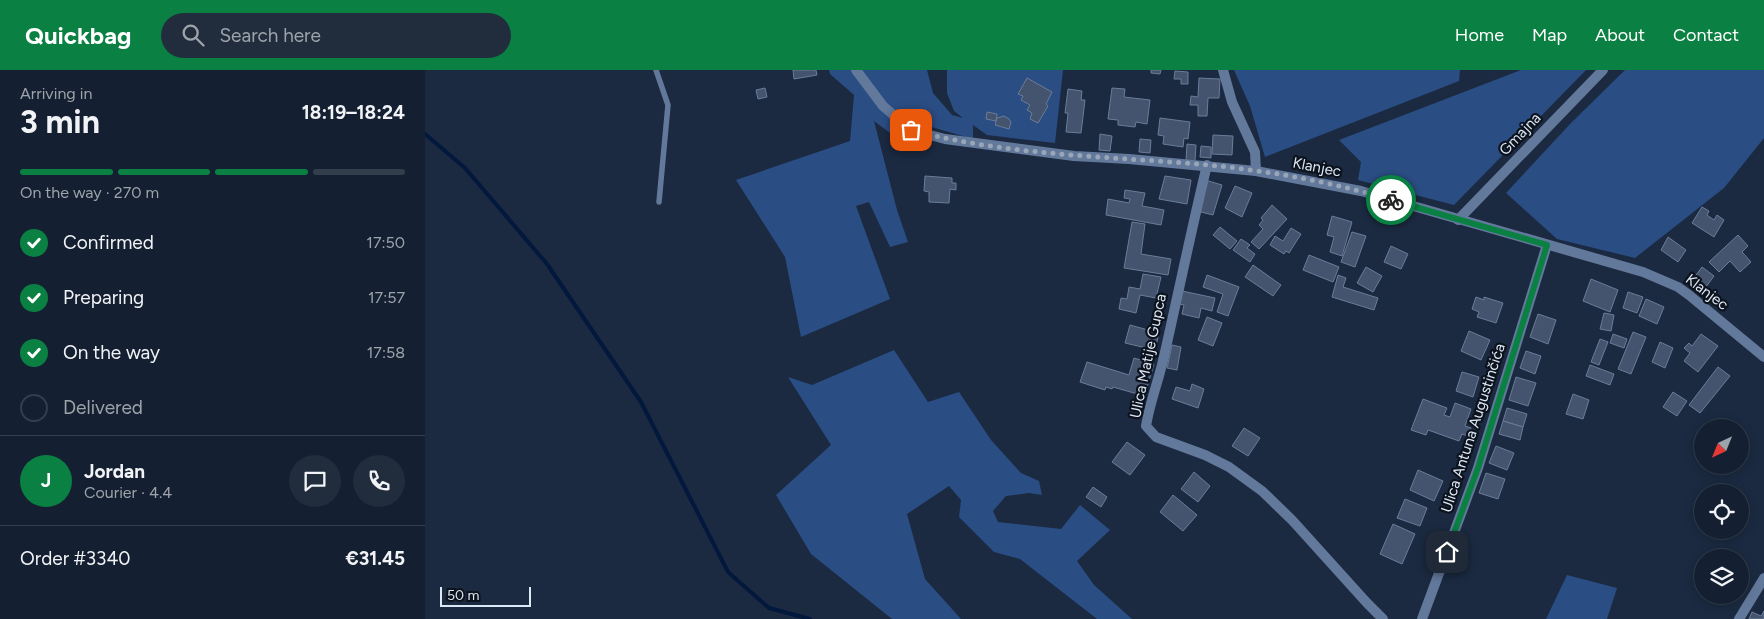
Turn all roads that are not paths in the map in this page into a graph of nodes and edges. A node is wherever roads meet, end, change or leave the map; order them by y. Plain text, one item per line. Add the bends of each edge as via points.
1 (656, 70) edge
2 (856, 70) edge
3 (1223, 70) edge
4 (1603, 70) edge
5 (1207, 165) junction
6 (1256, 171) junction
7 (659, 202) dead end
8 (1458, 220) junction
9 (1547, 245) junction
10 (1764, 357) edge
11 (1764, 578) edge
12 (1383, 619) edge
13 (1421, 619) edge
14 (1739, 619) edge

1 - 7 lane via 668,105
2 - 5 street, Klanjec via 883,106 911,130 945,139 1074,156
3 - 6 street via 1232,102 1255,152
4 - 8 street, Gmajna
5 - 6 street, Klanjec
5 - 12 street, Ulica Matije Gupca via 1147,426 1156,437 1229,467 1262,491
6 - 8 street, Klanjec via 1361,191
8 - 9 street, Klanjec
9 - 10 street, Klanjec via 1643,272 1678,287
9 - 13 street, Ulica Antuna Augustinčića via 1478,468
11 - 14 street

